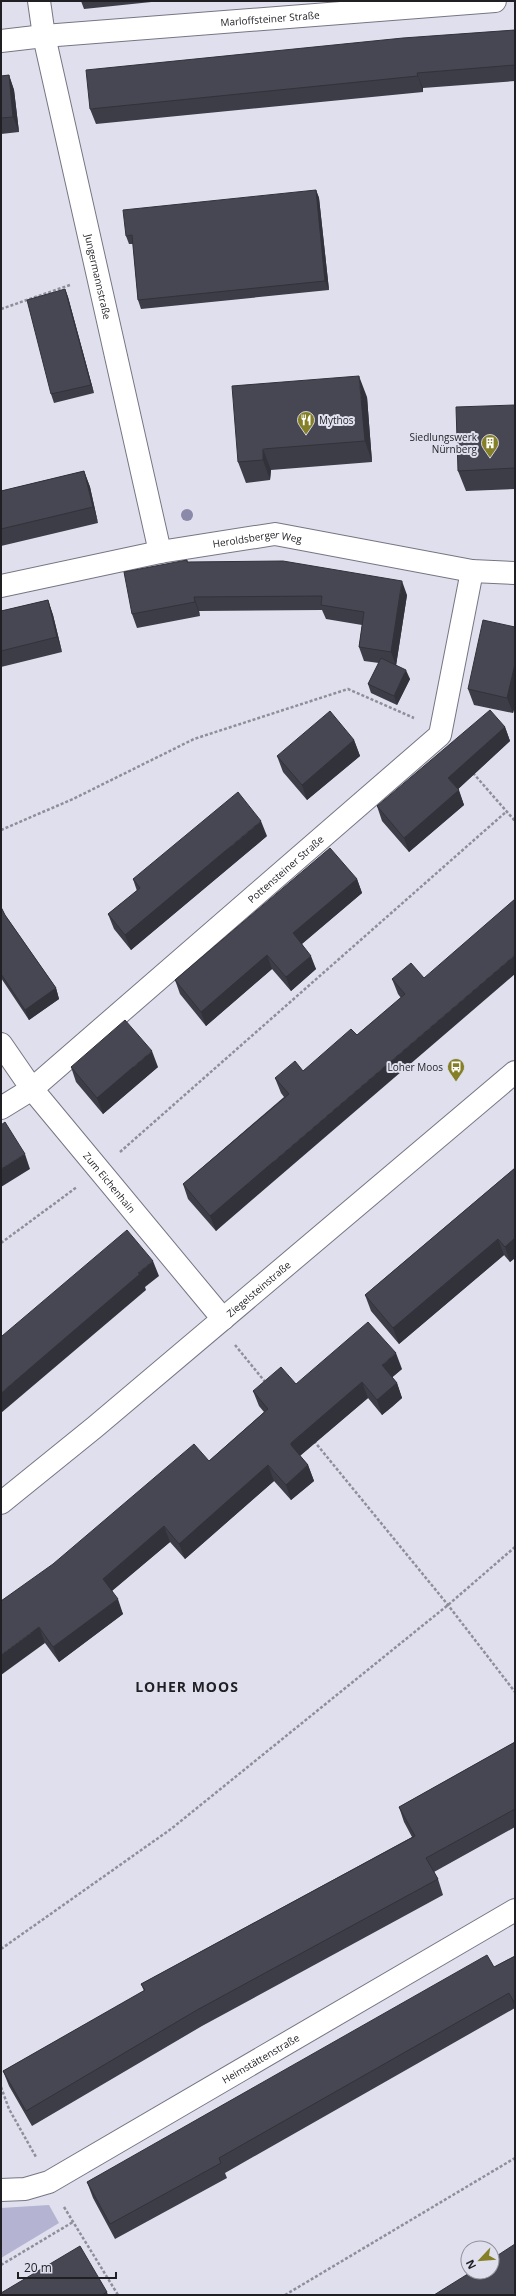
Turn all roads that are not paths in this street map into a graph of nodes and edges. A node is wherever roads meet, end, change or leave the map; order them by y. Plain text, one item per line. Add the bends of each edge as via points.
1 (39, 1) edge
2 (495, 1) edge
3 (44, 36) junction
4 (1, 41) edge
5 (160, 552) junction
6 (472, 571) junction
7 (515, 573) edge
8 (1, 586) edge
9 (1, 1044) edge
10 (515, 1072) edge
11 (32, 1089) junction
12 (1, 1108) edge
13 (223, 1318) junction
14 (1, 1503) edge
15 (515, 1910) edge
16 (1, 2190) edge

1 - 3 street, Jungermannstraße
2 - 3 street, Marloffsteiner Straße
3 - 4 street, Marloffsteiner Straße
3 - 5 street, Jungermannstraße
5 - 6 street, Heroldsberger Weg via 275,534
5 - 8 street, Heroldsberger Weg
6 - 7 street, Heroldsberger Weg
6 - 11 street, Pottensteiner Straße via 440,735
9 - 11 street, Zum Eichenhain
10 - 13 street, Ziegelsteinstraße
11 - 12 street, Pottensteiner Straße
11 - 13 street, Zum Eichenhain
13 - 14 street, Ziegelsteinstraße via 95,1428
15 - 16 street, Heimstättenstraße via 49,2182 25,2189

